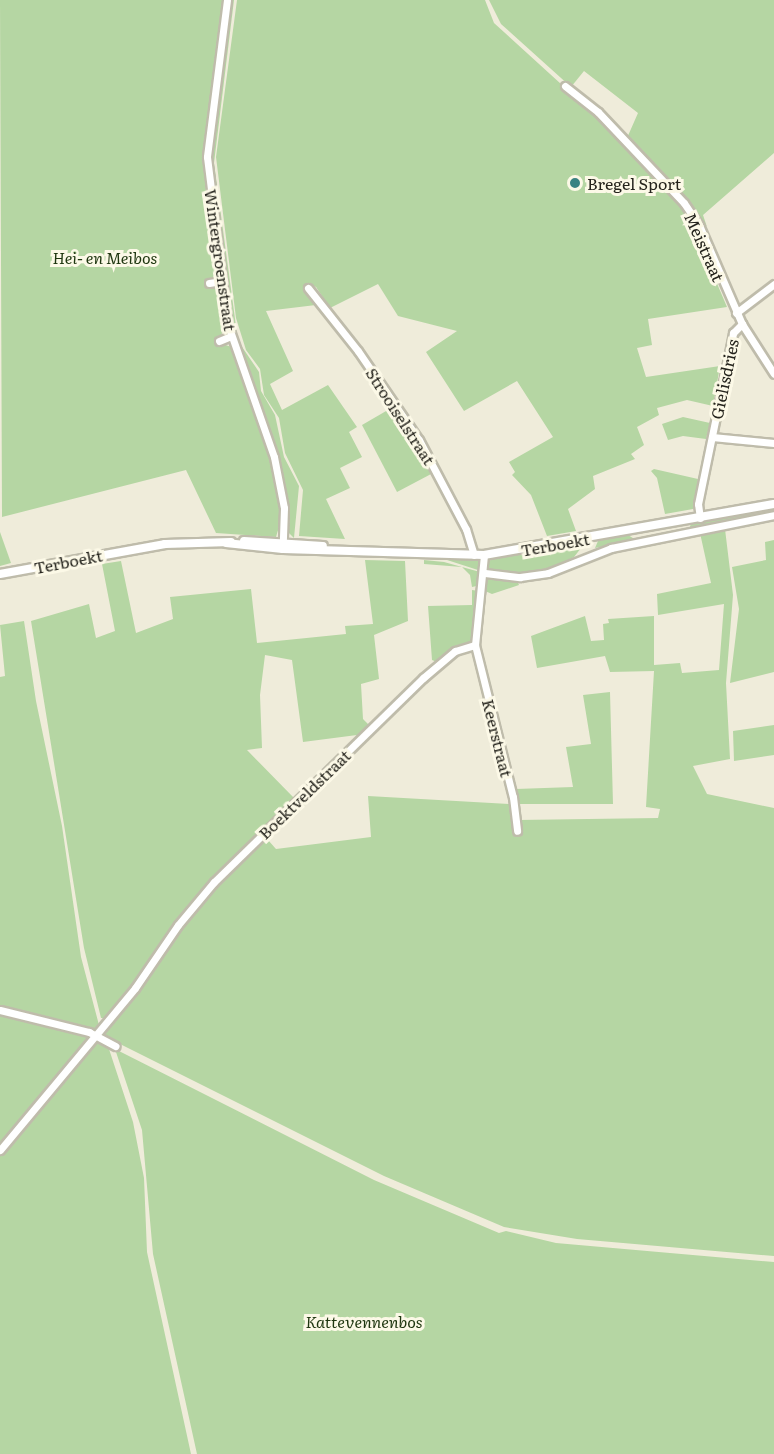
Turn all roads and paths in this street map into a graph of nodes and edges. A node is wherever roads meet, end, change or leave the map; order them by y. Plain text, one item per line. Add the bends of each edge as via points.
1 (227, 0) edge
2 (565, 86) dead end
3 (221, 281) junction
4 (209, 283) dead end
5 (774, 284) edge
6 (308, 288) dead end
7 (736, 313) junction
8 (742, 324) junction
9 (231, 336) junction
10 (219, 340) dead end
11 (774, 374) edge
12 (712, 437) junction
13 (774, 442) edge
14 (774, 504) edge
15 (774, 515) edge
16 (700, 518) junction
17 (283, 546) junction
18 (479, 555) junction
19 (485, 573) junction
20 (0, 574) edge
21 (475, 645) junction
22 (517, 831) dead end
23 (0, 1010) edge
24 (95, 1037) junction
25 (114, 1046) dead end
26 (0, 1150) edge

1 - 3 street, Wintergroenstraat via 207,157
2 - 7 street, Meistraat via 618,132 684,203 699,225
3 - 4 street
3 - 9 street, Wintergroenstraat
5 - 7 street
6 - 18 street, Strooiselstraat via 358,351 419,440
7 - 8 street, Meistraat
8 - 11 street, Meistraat
8 - 12 street, Gielisdries via 732,333
9 - 10 street
9 - 17 street, Wintergroenstraat via 274,457 283,500
12 - 13 street, Gielisdries
12 - 16 street, Gielisdries via 698,504
14 - 16 main road, Terboekt
15 - 19 street, Terboekt via 611,548 548,573 520,577
16 - 18 main road, Terboekt
17 - 18 main road, Terboekt
17 - 20 main road, Terboekt via 165,544
18 - 19 street
19 - 21 street via 474,627
21 - 22 street, Keerstraat via 513,797
21 - 24 street, Boektveldstraat via 455,651 423,678 241,854 178,925
23 - 24 street via 68,1026
24 - 25 street
24 - 26 street, Boektveldstraat

